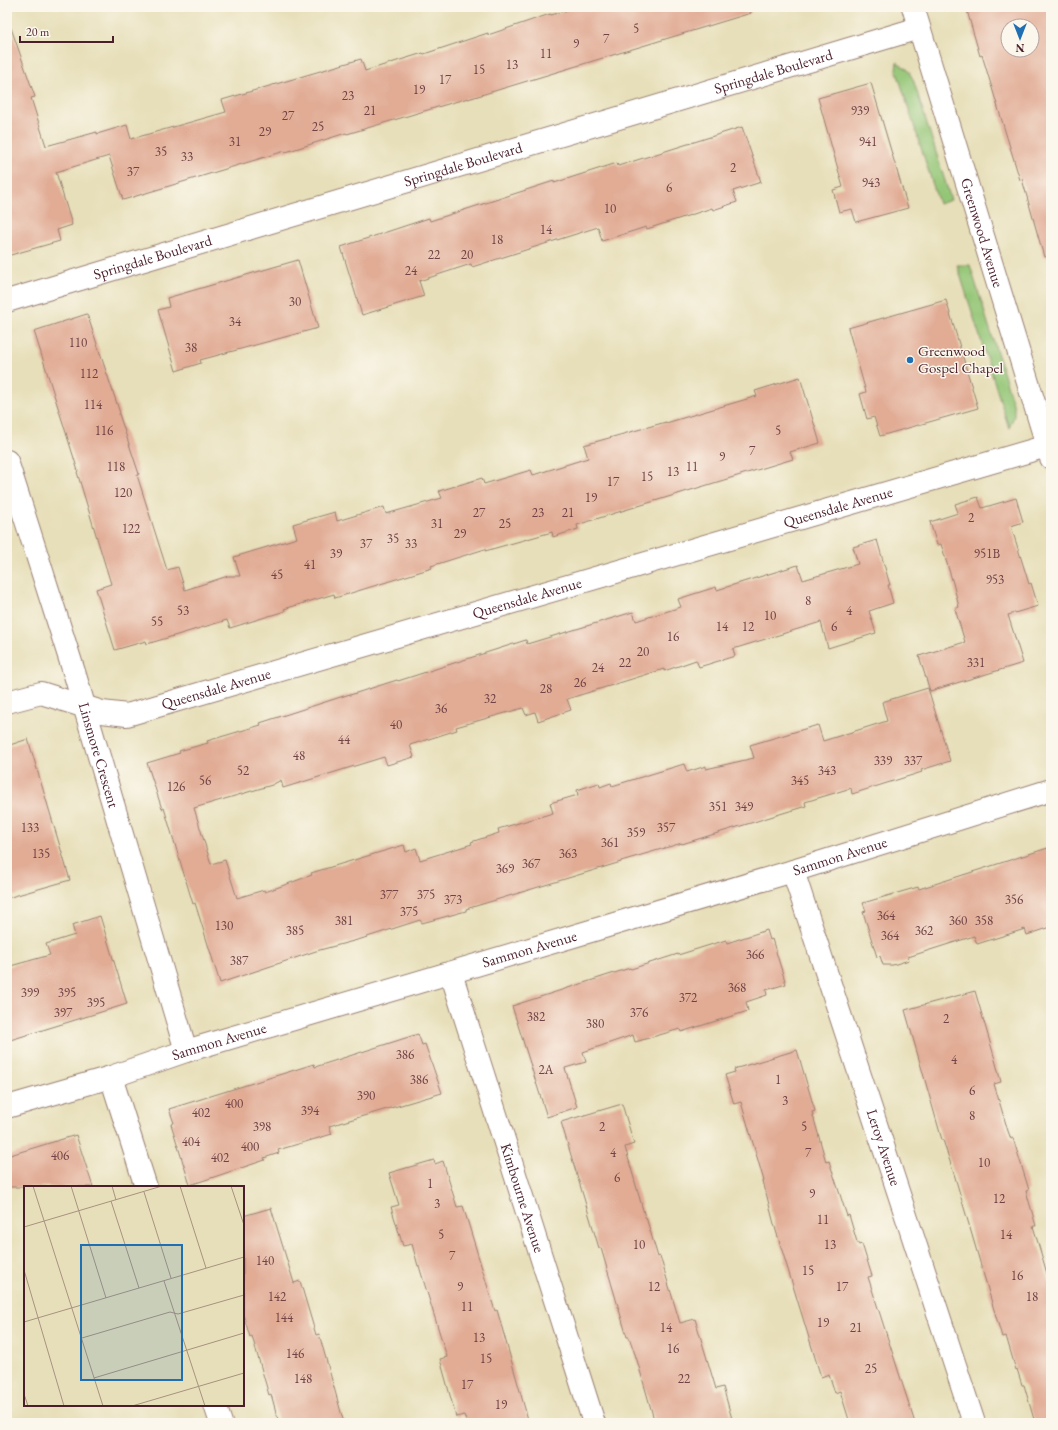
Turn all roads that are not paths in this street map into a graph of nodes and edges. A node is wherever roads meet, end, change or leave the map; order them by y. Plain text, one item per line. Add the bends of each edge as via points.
1 (913, 7) edge
2 (919, 28) junction
3 (7, 300) edge
4 (1049, 452) edge
5 (7, 461) edge
6 (7, 702) edge
7 (84, 706) junction
8 (1051, 790) edge
9 (793, 871) junction
10 (451, 973) junction
11 (186, 1051) junction
12 (111, 1077) junction
13 (7, 1107) edge
14 (146, 1186) edge
15 (215, 1406) edge
16 (221, 1423) edge
17 (594, 1423) edge
18 (974, 1423) edge

1 - 2 street, Greenwood Avenue
2 - 3 street, Springdale Boulevard
2 - 4 street, Greenwood Avenue
4 - 7 street, Queensdale Avenue via 127,715 102,712
5 - 7 street, Linsmore Crescent
6 - 7 street, Queensdale Avenue via 41,693
7 - 11 street, Linsmore Crescent
8 - 9 street, Sammon Avenue
9 - 10 street, Sammon Avenue
9 - 18 street, Leroy Avenue
10 - 11 street, Sammon Avenue
10 - 17 street, Kimbourne Avenue
11 - 12 street, Sammon Avenue
12 - 13 street, Sammon Avenue
12 - 14 street
15 - 16 street

